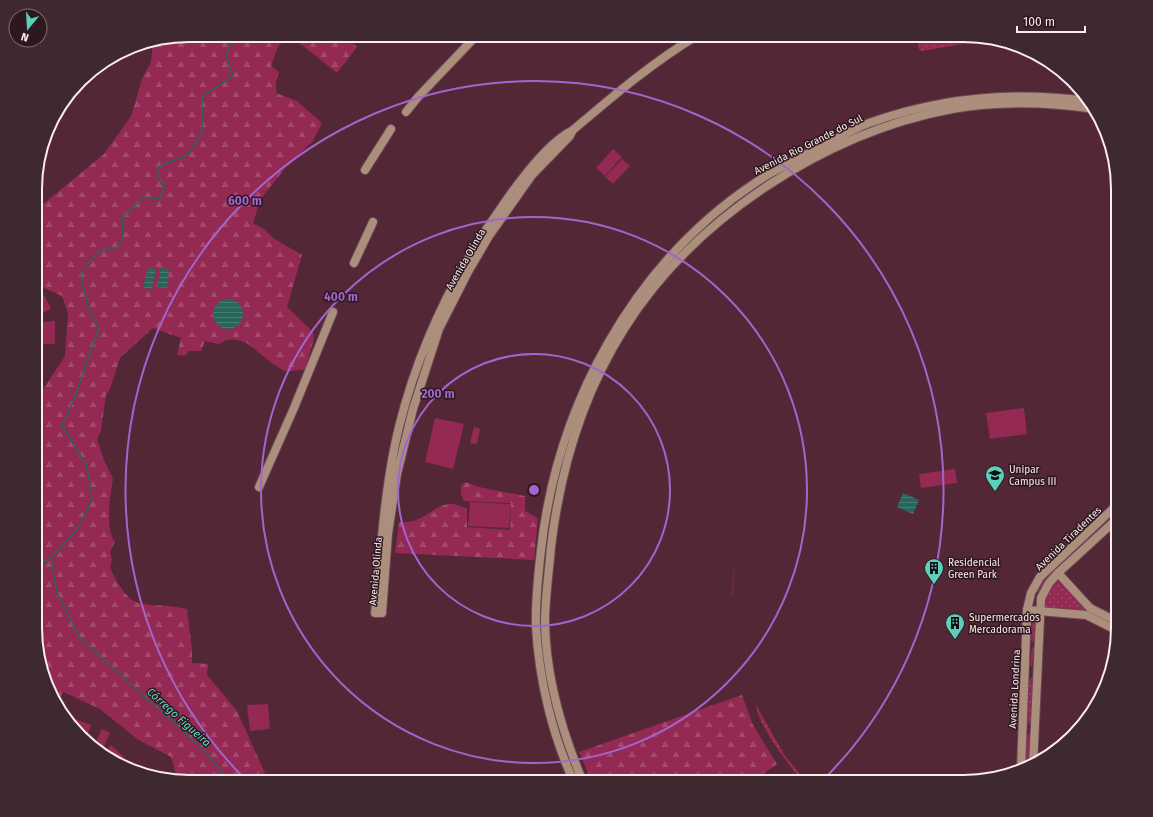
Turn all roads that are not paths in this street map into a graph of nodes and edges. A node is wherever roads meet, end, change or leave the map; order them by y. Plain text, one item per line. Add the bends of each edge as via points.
1 (470, 42) edge
2 (687, 42) edge
3 (1081, 99) edge
4 (1087, 108) edge
5 (406, 112) dead end
6 (391, 129) dead end
7 (365, 170) dead end
8 (373, 222) dead end
9 (672, 261) junction
10 (354, 263) dead end
11 (334, 312) dead end
12 (621, 327) junction
13 (413, 397) junction
14 (259, 487) dead end
15 (1111, 510) edge
16 (1111, 524) edge
17 (1058, 573) junction
18 (1034, 588) joint
19 (1027, 610) junction
20 (1040, 612) junction
21 (1088, 612) junction
22 (1111, 620) edge
23 (1111, 627) edge
24 (1027, 643) junction
25 (1038, 644) junction
26 (1033, 758) edge
27 (1021, 764) edge
28 (571, 775) edge
29 (580, 775) edge

1 - 5 street
2 - 13 street, Avenida Olinda via 628,83 565,134 480,237 439,329
3 - 9 street, Avenida Rio Grande do Sul via 1022,96 973,99 928,106 867,124 755,182 697,229
4 - 9 street, Avenida Rio Grande do Sul via 1016,103 977,106 930,114 871,131 761,190
6 - 7 street
8 - 10 street
9 - 12 street, Avenida Rio Grande do Sul via 647,284
11 - 14 street
12 - 28 street, Avenida Rio Grande do Sul via 601,356 577,406 557,467 543,530 536,626 542,676 558,741
12 - 29 street, Avenida Rio Grande do Sul via 578,427 569,455 554,523 546,600 546,641 552,685 566,740
13 - 13 street, Avenida Olinda via 399,428 388,486 381,534 375,613 382,613 392,506
15 - 18 street, Avenida Tiradentes via 1048,569
16 - 17 street, Avenida Tiradentes
17 - 20 street, Avenida Tiradentes via 1044,591
17 - 21 street
18 - 19 street, Avenida Londrina
19 - 20 street
19 - 24 street, Avenida Londrina
20 - 21 street
20 - 25 street
21 - 22 street
21 - 23 street
24 - 25 street
24 - 27 street, Avenida Londrina
25 - 26 street

